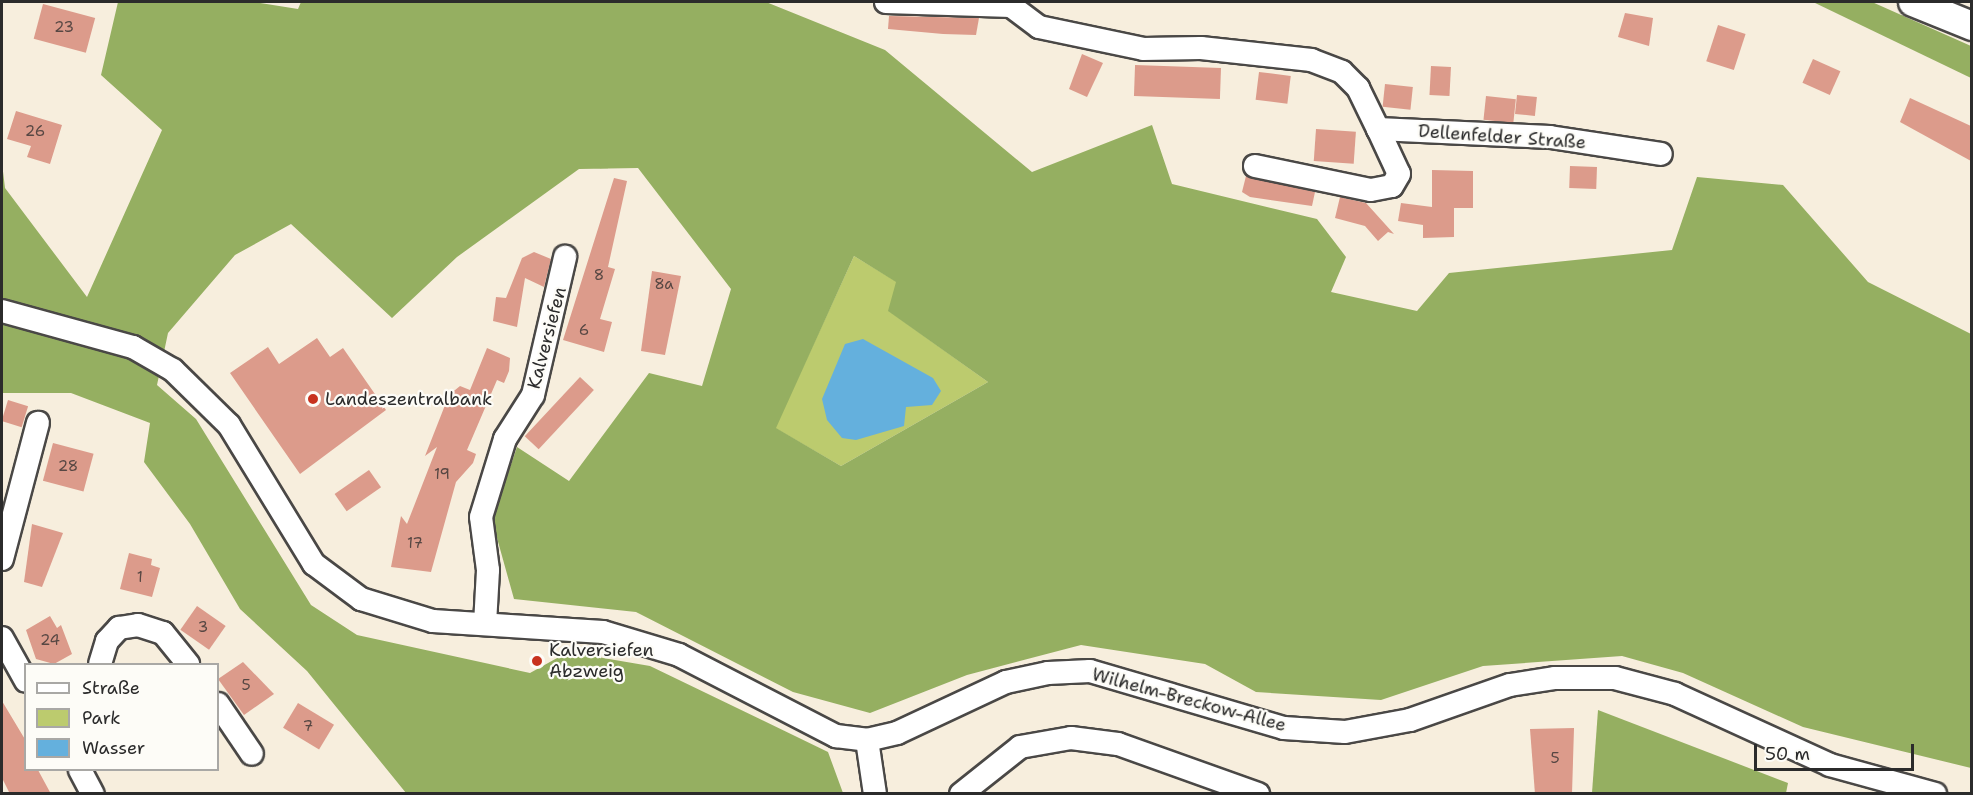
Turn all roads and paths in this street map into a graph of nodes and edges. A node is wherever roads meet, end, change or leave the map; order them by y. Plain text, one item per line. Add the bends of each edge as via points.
1 (886, 2) edge
2 (1913, 2) edge
3 (1010, 4) edge
4 (1971, 26) edge
5 (1378, 129) junction
6 (1661, 154) dead end
7 (1255, 166) dead end
8 (565, 257) dead end
9 (2, 310) edge
10 (38, 423) dead end
11 (10, 488) edge
12 (2, 559) edge
13 (485, 624) junction
14 (2, 638) edge
15 (100, 663) edge
16 (187, 663) edge
17 (24, 677) edge
18 (219, 705) edge
19 (867, 740) junction
20 (252, 754) dead end
21 (81, 771) edge
22 (93, 794) edge
23 (875, 794) edge
24 (961, 794) edge
25 (1258, 794) edge
26 (1935, 794) edge

1 - 3 street
2 - 4 main road
3 - 5 street via 1027,23 1143,49 1201,48 1311,60 1342,72 1358,88
5 - 6 street, Dellenfelder Straße via 1550,137
5 - 7 street via 1399,174 1392,186 1371,190
8 - 13 street, Kalversiefen via 533,395 504,439 481,517 488,570
9 - 13 street, Wilhelm-Breckow-Allee via 133,347 173,370 229,425 314,564 361,599 433,621
10 - 11 street
11 - 12 street
13 - 19 street, Wilhelm-Breckow-Allee via 603,632 679,655 810,727
14 - 17 street
15 - 16 street via 107,641 119,628 138,625 163,633
18 - 20 street
19 - 23 street
19 - 26 street, Wilhelm-Breckow-Allee via 897,734 1006,682 1048,673 1090,671 1284,728 1345,732 1410,720 1510,685 1555,678 1616,678 1675,694 1830,765
21 - 22 street
24 - 25 street via 1020,747 1071,738 1118,744

